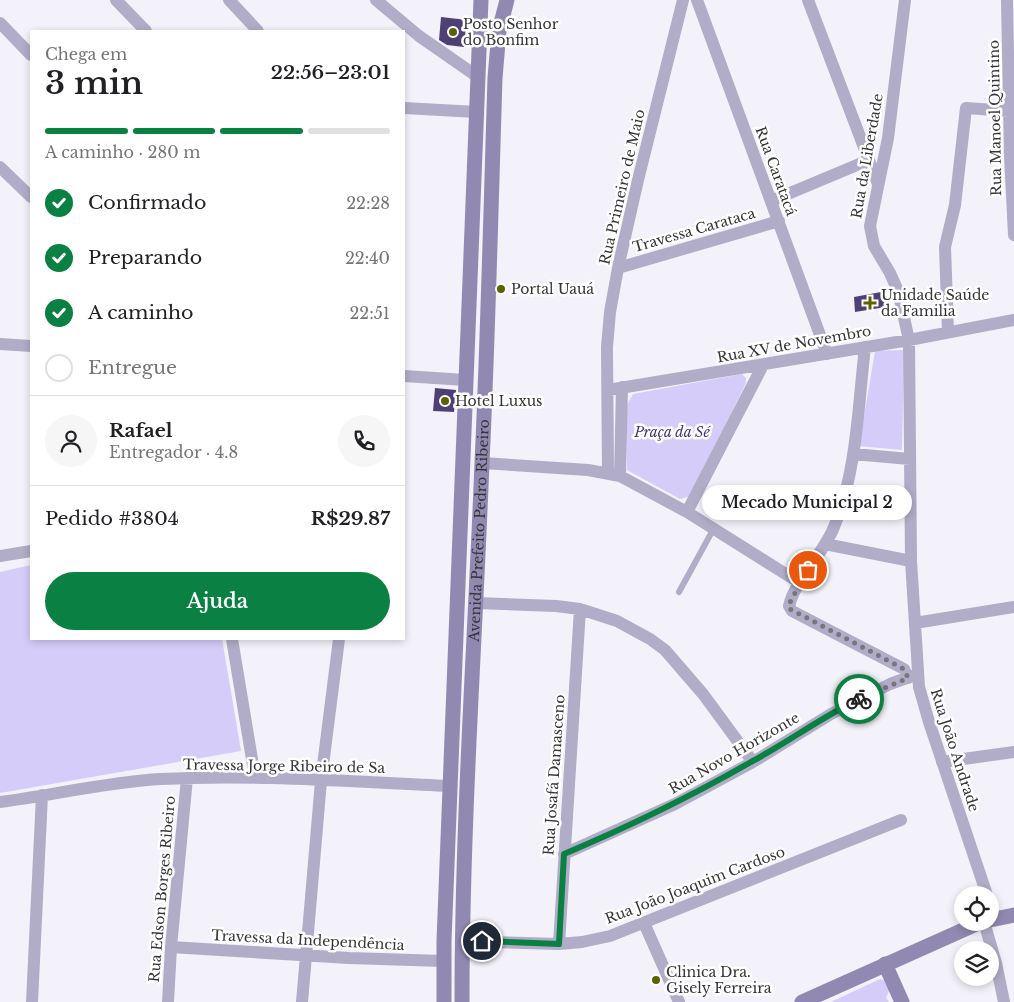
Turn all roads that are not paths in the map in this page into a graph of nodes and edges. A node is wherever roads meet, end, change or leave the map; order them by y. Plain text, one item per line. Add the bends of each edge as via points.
1 (116, 0) edge
2 (229, 0) edge
3 (376, 0) edge
4 (481, 0) edge
5 (507, 0) edge
6 (683, 0) edge
7 (697, 0) edge
8 (808, 0) edge
9 (905, 0) edge
10 (1007, 0) edge
11 (0, 22) edge
12 (145, 30) edge
13 (257, 30) edge
14 (30, 54) edge
15 (478, 77) junction
16 (495, 78) junction
17 (405, 108) edge
18 (1009, 111) junction
19 (477, 112) junction
20 (869, 160) junction
21 (0, 167) edge
22 (878, 184) junction
23 (30, 196) edge
24 (771, 201) junction
25 (779, 222) junction
26 (1014, 234) edge
27 (618, 268) junction
28 (1014, 320) edge
29 (948, 332) junction
30 (909, 340) junction
31 (0, 344) edge
32 (30, 346) edge
33 (864, 347) junction
34 (827, 354) junction
35 (763, 365) junction
36 (405, 376) edge
37 (465, 380) junction
38 (485, 381) junction
39 (622, 387) junction
40 (608, 390) junction
41 (853, 454) junction
42 (910, 459) junction
43 (462, 462) junction
44 (482, 463) junction
45 (614, 474) junction
46 (687, 512) junction
47 (714, 528) junction
48 (825, 544) junction
49 (30, 551) edge
50 (0, 556) edge
51 (911, 561) junction
52 (800, 583) junction
53 (679, 592) dead end
54 (457, 603) junction
55 (476, 603) junction
56 (1014, 607) edge
57 (580, 609) junction
58 (915, 623) junction
59 (232, 640) edge
60 (339, 640) edge
61 (913, 676) junction
62 (1014, 752) edge
63 (753, 762) junction
64 (942, 762) junction
65 (255, 777) junction
66 (187, 778) junction
67 (321, 781) junction
68 (450, 786) junction
69 (468, 786) junction
70 (42, 795) junction
71 (0, 802) edge
72 (900, 820) dead end
73 (564, 854) junction
74 (984, 886) edge
75 (1014, 915) edge
76 (999, 917) edge
77 (644, 923) junction
78 (959, 931) edge
79 (990, 931) edge
80 (444, 941) junction
81 (462, 941) junction
82 (559, 944) junction
83 (171, 947) junction
84 (306, 954) junction
85 (444, 961) junction
86 (462, 962) junction
87 (885, 964) junction
88 (32, 1002) edge
89 (168, 1002) edge
90 (302, 1002) edge
91 (444, 1002) edge
92 (462, 1002) edge
93 (679, 1002) edge
94 (802, 1002) edge
95 (902, 1002) edge
96 (1004, 1002) edge

1 - 12 street
2 - 13 street
3 - 15 street via 419,36
4 - 15 main road, Avenida Prefeito Pedro Ribeiro
5 - 16 main road, Avenida Prefeito Pedro Ribeiro via 499,31
6 - 27 street, Rua Primeiro de Maio
7 - 24 street, Rua Caratacá
8 - 20 street
9 - 22 street, Rua da Liberdade via 888,138
10 - 18 street, Rua Manoel Quintino
11 - 14 street
15 - 16 main road
15 - 19 main road, Avenida Prefeito Pedro Ribeiro
16 - 38 main road, Avenida Prefeito Pedro Ribeiro
17 - 19 street
18 - 26 street, Rua Manoel Quintino
18 - 29 street via 966,108 955,206 945,247
19 - 37 main road, Avenida Prefeito Pedro Ribeiro
20 - 22 street
20 - 24 street
21 - 23 street
22 - 30 street, Rua da Liberdade via 870,226 872,237 898,291
24 - 25 street, Rua Caratacá
25 - 27 street, Travessa Carataca
25 - 34 street, Rua Caratacá
27 - 40 street, Rua Primeiro de Maio via 607,347
28 - 29 street, Rua XV de Novembro
29 - 30 street, Rua XV de Novembro
30 - 33 street, Rua XV de Novembro
30 - 42 street, Rua João Andrade
31 - 32 street
33 - 34 street, Rua XV de Novembro
33 - 41 street
34 - 35 street, Rua XV de Novembro
35 - 39 street, Rua XV de Novembro
35 - 46 street
36 - 37 street
37 - 38 main road
37 - 43 main road, Avenida Prefeito Pedro Ribeiro
38 - 44 main road, Avenida Prefeito Pedro Ribeiro
39 - 40 street, Rua XV de Novembro
39 - 45 street
40 - 45 street, Rua Primeiro de Maio
41 - 42 street
41 - 48 street via 841,509
42 - 51 street, Rua João Andrade
43 - 44 main road
43 - 54 main road, Avenida Prefeito Pedro Ribeiro
44 - 45 street
44 - 55 main road, Avenida Prefeito Pedro Ribeiro
45 - 46 street
46 - 47 street
47 - 52 street
47 - 53 lane
48 - 51 street
48 - 52 street
49 - 50 street
51 - 58 street, Rua João Andrade
52 - 61 street via 789,604 790,609
54 - 55 main road
54 - 68 main road, Avenida Prefeito Pedro Ribeiro
55 - 57 street
55 - 69 main road, Avenida Prefeito Pedro Ribeiro
56 - 58 street
57 - 63 street via 617,621 665,650 703,694
57 - 73 street, Rua Josafá Damasceno
58 - 61 street, Rua João Andrade
59 - 65 street
60 - 67 street
61 - 63 street, Rua Novo Horizonte via 831,714
61 - 64 street, Rua João Andrade
62 - 64 street
63 - 73 street, Rua Novo Horizonte via 675,804
64 - 74 street, Rua João Andrade
65 - 66 street, Travessa Jorge Ribeiro de Sa
65 - 67 street, Travessa Jorge Ribeiro de Sa
66 - 70 street, Travessa Jorge Ribeiro de Sa via 113,784
66 - 83 street, Rua Edson Borges Ribeiro
67 - 68 street, Travessa Jorge Ribeiro de Sa
67 - 84 street
68 - 69 main road
68 - 80 main road, Avenida Prefeito Pedro Ribeiro
69 - 81 main road, Avenida Prefeito Pedro Ribeiro
70 - 71 street, Travessa Jorge Ribeiro de Sa
70 - 88 street
72 - 77 street, Rua João Joaquim Cardoso
73 - 82 street, Rua Josafá Damasceno
75 - 76 main road
77 - 82 street, Rua João Joaquim Cardoso via 610,936
77 - 93 street
78 - 87 main road
79 - 96 street
80 - 81 main road
80 - 85 main road, Avenida Prefeito Pedro Ribeiro
81 - 82 street, Rua João Joaquim Cardoso
81 - 86 main road, Avenida Prefeito Pedro Ribeiro
83 - 84 street, Travessa da Independência
83 - 89 street, Rua Edson Borges Ribeiro
84 - 85 street, Travessa da Independência
84 - 90 street
85 - 86 main road
85 - 91 main road, Avenida Prefeito Pedro Ribeiro
86 - 92 main road, Avenida Prefeito Pedro Ribeiro
87 - 94 main road
87 - 95 main road

